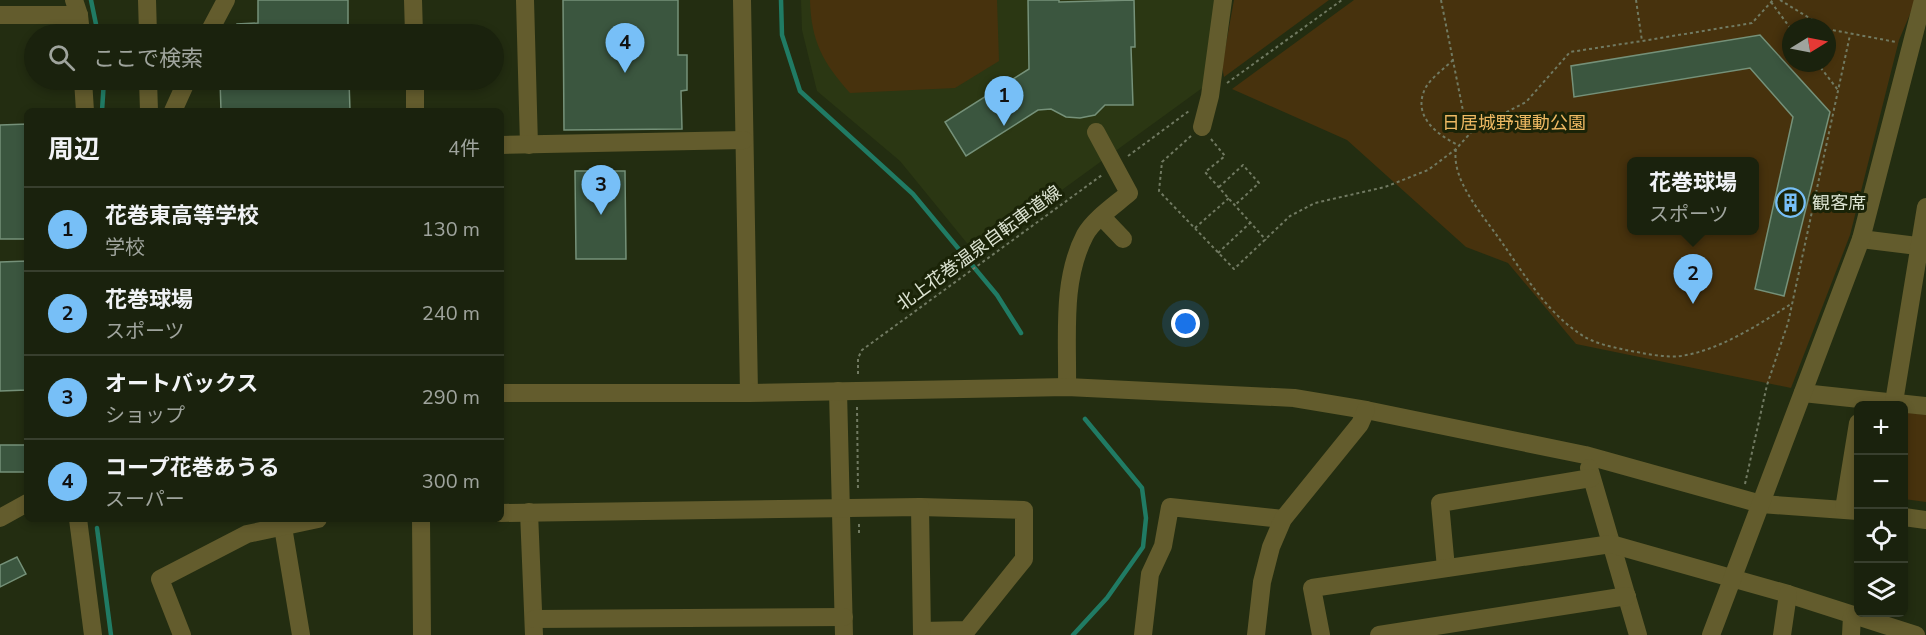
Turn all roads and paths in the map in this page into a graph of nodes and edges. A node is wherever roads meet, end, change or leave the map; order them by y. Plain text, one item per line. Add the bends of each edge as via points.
1 (147, 0) edge
2 (226, 0) edge
3 (413, 0) edge
4 (525, 0) edge
5 (742, 0) edge
6 (1223, 0) edge
7 (1342, 0) edge
8 (1442, 0) edge
9 (1636, 0) edge
10 (1780, 0) edge
11 (1923, 0) edge
12 (1772, 1) edge
13 (76, 7) edge
14 (0, 15) edge
15 (1784, 18) edge
16 (1809, 18) edge
17 (79, 24) edge
18 (148, 24) edge
19 (213, 24) edge
20 (414, 24) edge
21 (1836, 31) edge
22 (1850, 34) junction
23 (1642, 41) junction
24 (1918, 43) edge
25 (1453, 60) junction
26 (1824, 72) edge
27 (84, 90) edge
28 (148, 90) edge
29 (182, 90) edge
30 (415, 90) edge
31 (1838, 90) junction
32 (1210, 96) junction
33 (85, 108) edge
34 (149, 108) edge
35 (174, 108) edge
36 (415, 108) edge
37 (1202, 127) junction
38 (1096, 132) dead end
39 (1468, 135) junction
40 (744, 140) junction
41 (504, 145) edge
42 (529, 145) junction
43 (1457, 147) junction
44 (1114, 166) junction
45 (1219, 187) junction
46 (1229, 198) junction
47 (1235, 206) junction
48 (1926, 207) edge
49 (1102, 217) junction
50 (1251, 222) junction
51 (1194, 229) junction
52 (1123, 239) dead end
53 (1861, 239) junction
54 (1266, 240) junction
55 (1924, 247) edge
56 (1218, 253) junction
57 (1792, 303) junction
58 (1068, 387) junction
59 (838, 391) junction
60 (857, 391) junction
61 (504, 393) edge
62 (749, 393) junction
63 (1803, 393) junction
64 (1894, 401) edge
65 (1854, 402) edge
66 (1908, 403) edge
67 (1926, 405) edge
68 (1366, 410) junction
69 (1585, 455) junction
70 (1855, 455) edge
71 (1592, 478) junction
72 (1742, 499) junction
73 (1761, 504) junction
74 (24, 505) edge
75 (920, 507) junction
76 (850, 508) junction
77 (1851, 510) edge
78 (529, 512) junction
79 (504, 513) edge
80 (0, 518) edge
81 (1908, 518) edge
82 (1283, 519) junction
83 (1926, 520) edge
84 (78, 522) edge
85 (305, 522) edge
86 (421, 522) edge
87 (283, 527) junction
88 (859, 542) dead end
89 (1611, 544) junction
90 (1446, 568) junction
91 (1732, 580) junction
92 (1788, 594) junction
93 (1627, 596) junction
94 (1852, 616) junction
95 (844, 626) edge
96 (534, 627) edge
97 (922, 633) edge
98 (93, 635) edge
99 (182, 635) edge
100 (301, 635) edge
101 (422, 635) edge
102 (1143, 635) edge
103 (1256, 635) edge
104 (1321, 635) edge
105 (1379, 635) edge
106 (1638, 635) edge
107 (1711, 635) edge
108 (1782, 635) edge
109 (1851, 635) edge
110 (1916, 635) edge

1 - 18 street
2 - 19 street
3 - 20 street
4 - 42 street
5 - 40 street
6 - 32 street
7 - 32 path, 北上花巻温泉自転車道線
8 - 25 path
9 - 23 path
10 - 16 path
11 - 24 street
12 - 15 path
12 - 23 path via 1752,23
13 - 14 street
13 - 17 street
21 - 22 path
22 - 24 path
22 - 31 path
23 - 39 path via 1570,52 1526,102
24 - 53 street
25 - 39 path
25 - 43 path via 1426,86 1421,102 1425,120 1436,134
26 - 31 path
27 - 33 street
28 - 34 street
29 - 35 street
30 - 36 street
31 - 57 path
32 - 37 street
32 - 44 path, 北上花巻温泉自転車道線
37 - 45 path via 1225,156 1205,172
37 - 51 path via 1162,162 1159,191
38 - 44 street
39 - 43 path
40 - 42 street
40 - 62 street
41 - 42 street
43 - 54 path via 1428,170 1384,188 1315,203 1290,216
43 - 57 path via 1454,161 1464,185 1527,278 1549,307 1575,331 1597,344 1680,356 1753,328
44 - 49 street via 1129,193
44 - 60 path, 北上花巻温泉自転車道線 via 862,350 858,358
45 - 46 path
45 - 47 path via 1243,165 1260,183
46 - 47 path
46 - 51 path
47 - 50 path
48 - 55 street
49 - 52 street
49 - 58 street via 1086,233 1073,267 1068,302
50 - 54 path
50 - 56 path
51 - 56 path
53 - 55 street
53 - 63 street
54 - 56 path via 1234,269
55 - 64 street
57 - 72 path via 1767,385
58 - 60 street
58 - 68 street via 1294,398
59 - 60 street
59 - 62 street
59 - 76 street
60 - 76 path, 北上花巻温泉自転車道線
61 - 62 street
63 - 65 street
63 - 73 street
66 - 67 street
68 - 69 street
68 - 82 street via 1360,424
69 - 71 street
69 - 72 street
70 - 77 street
71 - 89 street
71 - 90 street via 1440,503
72 - 73 street
73 - 77 street
73 - 91 street
74 - 80 street
75 - 76 street
75 - 97 street
75 - 97 street via 1024,510 1024,559 967,630
76 - 78 street
76 - 88 path, 北上花巻温泉自転車道線
76 - 95 street
78 - 79 street
78 - 96 street
81 - 83 street
82 - 102 street via 1170,507 1163,546 1150,574
82 - 103 street via 1262,582
84 - 98 street
85 - 87 street
86 - 101 street
87 - 99 street via 247,534 159,579
87 - 100 street
89 - 90 street
89 - 91 street
89 - 93 street
90 - 104 street via 1312,588
91 - 92 street
91 - 107 street
92 - 94 street
92 - 108 street
93 - 105 street
93 - 106 street
94 - 109 street
94 - 110 street
95 - 96 street

